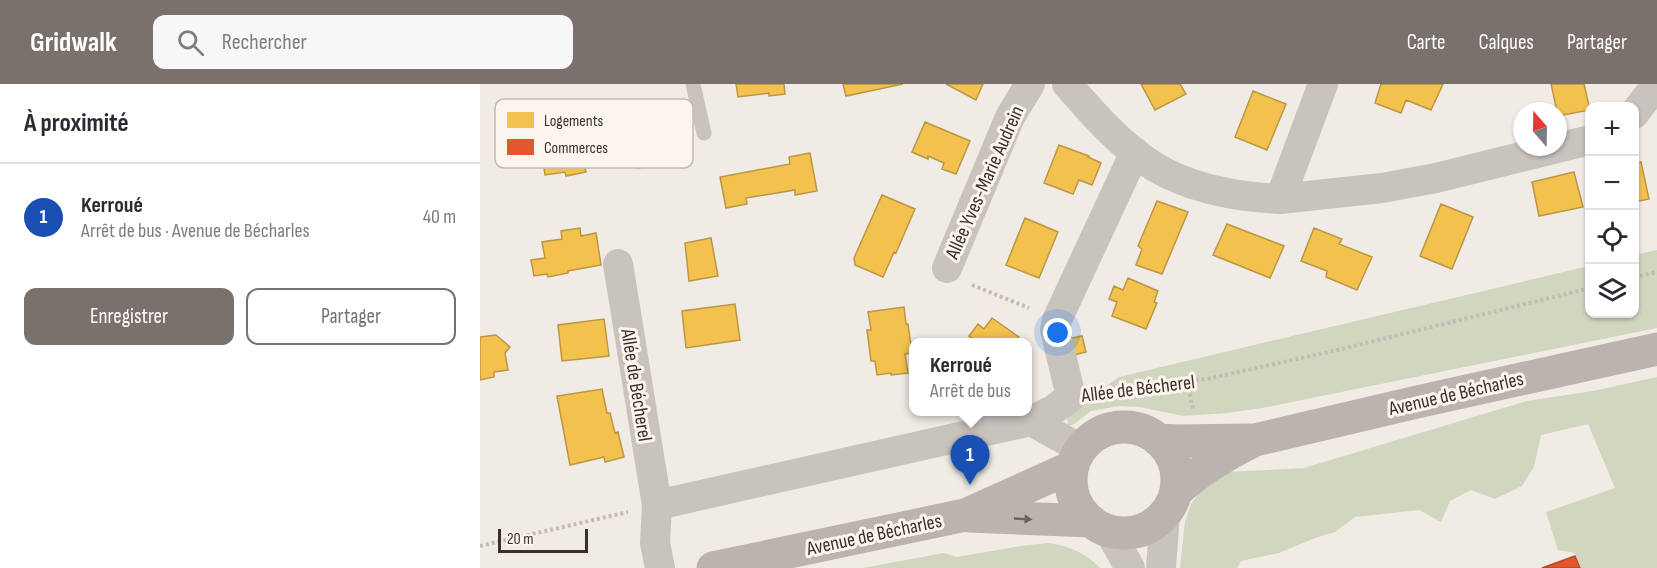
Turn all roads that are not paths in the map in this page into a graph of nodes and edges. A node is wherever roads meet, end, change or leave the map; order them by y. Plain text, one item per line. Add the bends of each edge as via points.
1 (693, 84) edge
2 (1030, 84) edge
3 (1067, 84) edge
4 (1323, 84) edge
5 (1657, 84) edge
6 (1639, 109) edge
7 (704, 133) dead end
8 (1585, 141) edge
9 (1135, 152) junction
10 (1280, 199) junction
11 (618, 264) dead end
12 (947, 268) road end
13 (1657, 349) edge
14 (1031, 421) junction
15 (1158, 440) junction
16 (1255, 440) junction
17 (1077, 458) junction
18 (1171, 502) junction
19 (657, 505) junction
20 (965, 515) junction
21 (1100, 526) junction
22 (660, 568) edge
23 (713, 568) edge
24 (1130, 568) edge
25 (1161, 568) edge

1 - 7 lane
2 - 12 street, Allée Yves-Marie Audrein via 1010,117
3 - 9 street
4 - 10 street
5 - 6 street
8 - 10 street via 1436,178
9 - 10 street via 1170,174 1205,188
9 - 14 street, Allée de Bécherel via 1057,320 1055,330 1071,396
11 - 19 street, Allée de Bécherel
13 - 16 main road, Avenue de Bécharles
14 - 17 street
14 - 19 street, Allée de Bécherel
15 - 16 main road, Avenue de Bécharles
15 - 17 main road via 1146,432 1117,428 1091,439
15 - 18 main road via 1174,463 1177,477
16 - 18 main road, Avenue de Bécharles via 1211,465
17 - 20 main road, Avenue de Bécharles
17 - 21 main road via 1071,483 1074,497 1081,510
18 - 21 main road via 1154,524 1140,531 1124,533
18 - 25 street
19 - 22 street, Allée de Bécherel via 655,543
20 -> 21 main road, Avenue de Bécharles
20 - 23 main road, Avenue de Bécharles
21 - 24 street

